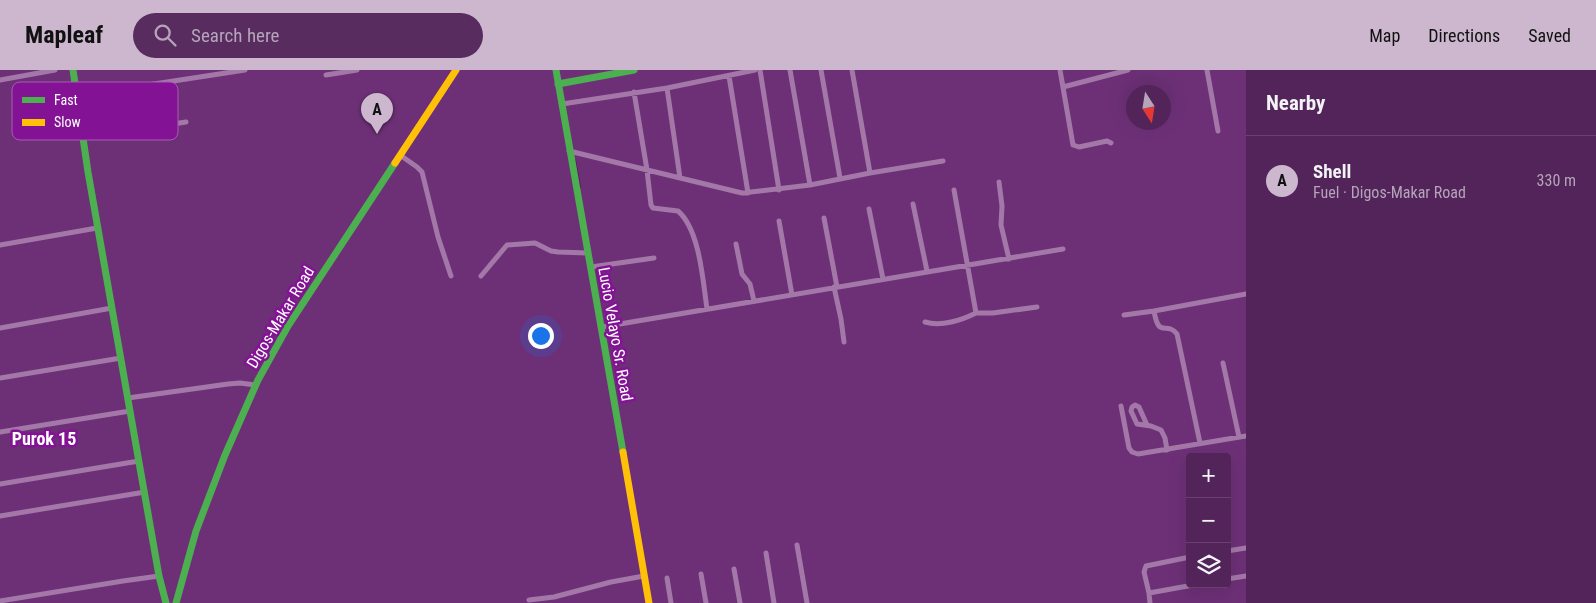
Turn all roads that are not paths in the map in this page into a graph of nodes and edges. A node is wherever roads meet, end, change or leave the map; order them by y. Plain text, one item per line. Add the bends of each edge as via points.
1 (55, 70) edge
2 (245, 70) edge
3 (356, 70) edge
4 (456, 70) edge
5 (556, 70) edge
6 (634, 70) edge
7 (755, 70) edge
8 (760, 70) edge
9 (790, 70) edge
10 (821, 70) edge
11 (852, 70) edge
12 (1060, 70) edge
13 (1128, 70) edge
14 (1207, 70) edge
15 (607, 72) edge
16 (326, 75) dead end
17 (729, 76) junction
18 (0, 80) edge
19 (167, 82) edge
20 (558, 84) junction
21 (1063, 87) junction
22 (667, 88) junction
23 (634, 92) junction
24 (562, 104) junction
25 (186, 122) dead end
26 (178, 123) edge
27 (1218, 131) dead end
28 (82, 140) edge
29 (1111, 143) dead end
30 (569, 151) junction
31 (400, 155) junction
32 (943, 161) dead end
33 (647, 170) junction
34 (870, 172) junction
35 (680, 178) junction
36 (840, 178) junction
37 (999, 182) dead end
38 (810, 185) junction
39 (779, 190) junction
40 (954, 190) dead end
41 (748, 193) junction
42 (913, 204) dead end
43 (869, 209) dead end
44 (824, 218) dead end
45 (779, 220) dead end
46 (97, 228) junction
47 (0, 244) edge
48 (736, 244) dead end
49 (1063, 249) dead end
50 (588, 253) junction
51 (654, 258) dead end
52 (1009, 259) junction
53 (968, 265) junction
54 (591, 267) junction
55 (927, 272) junction
56 (451, 276) dead end
57 (481, 276) dead end
58 (884, 279) junction
59 (836, 287) junction
60 (1246, 294) edge
61 (792, 295) junction
62 (754, 301) junction
63 (1036, 307) dead end
64 (112, 308) junction
65 (707, 309) junction
66 (1154, 311) junction
67 (976, 313) junction
68 (1124, 315) dead end
69 (925, 322) dead end
70 (602, 327) junction
71 (0, 328) edge
72 (844, 342) dead end
73 (121, 358) junction
74 (1224, 363) dead end
75 (0, 378) edge
76 (255, 385) junction
77 (128, 398) junction
78 (1121, 406) dead end
79 (130, 411) junction
80 (1147, 425) dead end
81 (0, 432) edge
82 (1246, 436) edge
83 (1239, 437) junction
84 (1200, 444) junction
85 (1167, 450) junction
86 (140, 461) junction
87 (0, 484) edge
88 (145, 492) junction
89 (0, 516) edge
90 (797, 545) dead end
91 (1246, 548) edge
92 (1231, 550) edge
93 (766, 553) dead end
94 (1186, 558) edge
95 (734, 569) dead end
96 (701, 574) dead end
97 (159, 576) junction
98 (644, 576) junction
99 (1246, 576) edge
100 (667, 578) dead end
101 (1231, 578) edge
102 (1186, 586) edge
103 (1149, 593) junction
104 (529, 600) dead end
105 (0, 601) edge
106 (166, 603) edge
107 (176, 603) edge
108 (649, 603) edge
109 (671, 603) edge
110 (706, 603) edge
111 (740, 603) edge
112 (774, 603) edge
113 (807, 603) edge
114 (1150, 603) edge

1 - 18 street
2 - 19 street
3 - 16 street
4 - 31 main road, Digos-Makar Road
5 - 20 main road, Lucio Velayo Sr. Road
6 - 15 main road
7 - 17 street
8 - 39 street
9 - 38 street
10 - 36 street
11 - 34 street
12 - 21 street
13 - 21 street
14 - 27 street
15 - 20 main road
17 - 22 street
17 - 41 street
20 - 24 main road, Lucio Velayo Sr. Road
21 - 29 street via 1073,145
22 - 23 street
22 - 35 street
23 - 24 street
23 - 33 street
24 - 30 main road, Lucio Velayo Sr. Road
25 - 26 street
28 - 46 main road
30 - 33 street
30 - 50 main road, Lucio Velayo Sr. Road
31 - 56 street via 422,172
31 - 76 main road, Digos-Makar Road via 288,326
32 - 34 street
33 - 35 street
33 - 65 street via 652,207 678,212 688,224 698,254
34 - 36 street
35 - 41 street
36 - 38 street
37 - 52 street via 1001,225
38 - 39 street
39 - 41 street
40 - 53 street
42 - 55 street
43 - 58 street
44 - 59 street
45 - 61 street
46 - 47 street
46 - 64 main road
48 - 62 street via 742,274 750,284
49 - 52 street
50 - 54 main road, Lucio Velayo Sr. Road
50 - 57 street via 551,251 535,243 508,245
51 - 54 street
52 - 53 street
53 - 55 street
53 - 67 street
54 - 70 main road, Lucio Velayo Sr. Road
55 - 58 street
58 - 59 street
59 - 61 street
59 - 72 street
60 - 66 street
61 - 62 street
62 - 65 street
63 - 67 street via 993,314
64 - 71 street
64 - 73 main road
65 - 70 street
66 - 68 street
66 - 84 street via 1159,327 1172,329 1177,334
67 - 69 street via 960,320
70 - 98 main road, Lucio Velayo Sr. Road
73 - 75 street
73 - 77 main road
74 - 83 street
76 - 77 street via 228,384
76 - 107 main road, Digos-Makar Road via 196,531
77 - 79 main road
78 - 85 street via 1132,452
79 - 81 street
79 - 86 main road
80 - 85 street via 1161,430
82 - 83 street
83 - 84 street
84 - 85 street
86 - 87 street
86 - 88 main road
88 - 89 street
88 - 97 main road
90 - 113 street
91 - 92 street
93 - 112 street
94 - 103 street via 1146,566 1144,572
95 - 111 street
96 - 110 street
97 - 105 street
97 - 106 main road
98 - 104 street
98 - 108 main road, Lucio Velayo Sr. Road
99 - 101 street
100 - 109 street
102 - 103 street
103 - 114 street

